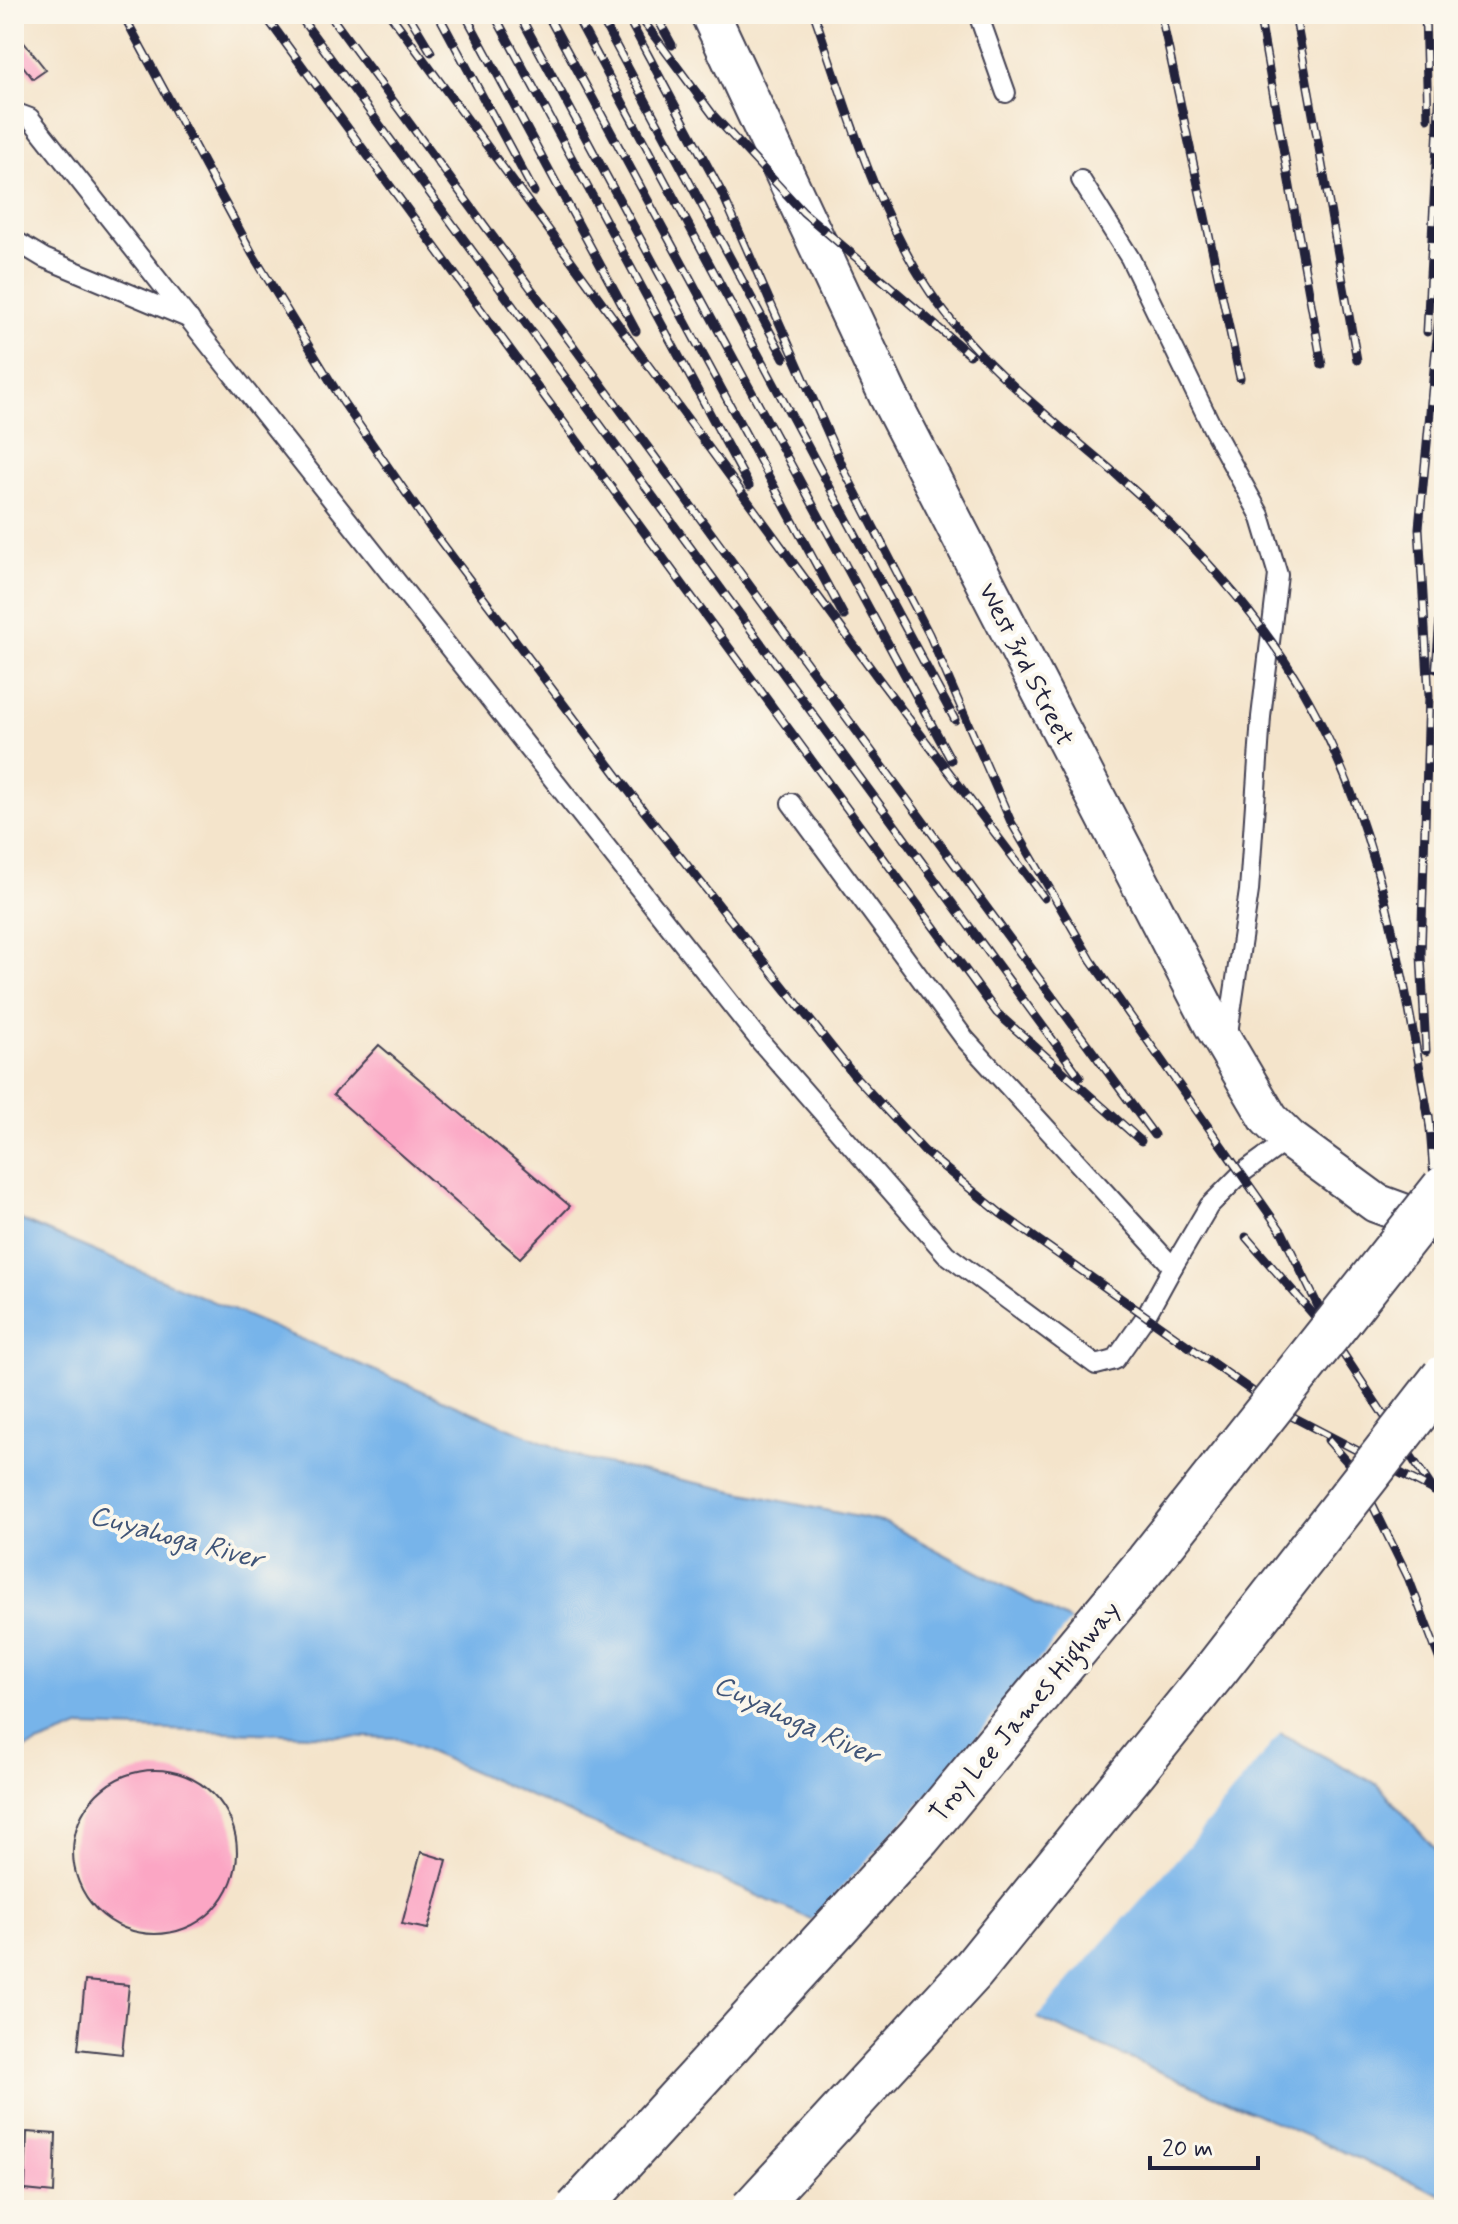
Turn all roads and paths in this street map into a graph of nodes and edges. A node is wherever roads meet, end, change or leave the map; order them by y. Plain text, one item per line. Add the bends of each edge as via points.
1 (710, 14) edge
2 (978, 14) edge
3 (1006, 93) dead end
4 (14, 112) edge
5 (1081, 180) dead end
6 (14, 240) edge
7 (193, 320) junction
8 (791, 803) dead end
9 (1226, 1046) junction
10 (1289, 1139) junction
11 (1444, 1188) edge
12 (1444, 1228) edge
13 (1173, 1267) junction
14 (1444, 1377) edge
15 (577, 2210) edge
16 (752, 2210) edge

1 - 9 street, West 3rd Street via 888,395
2 - 3 lane
4 - 7 lane via 30,118
5 - 9 lane via 1130,258 1260,515 1278,575 1249,891
6 - 7 lane via 44,258
7 - 13 lane via 760,1041 946,1254 1096,1365 1115,1360
8 - 13 lane via 965,1039
9 - 10 street, West 3rd Street via 1269,1119
10 - 12 street, West 3rd Street via 1376,1203
10 - 13 lane via 1242,1173 1209,1206
11 - 15 highway, Troy Lee James Highway, bridge via 1148,1562 919,1837
14 - 16 highway, bridge via 973,1970

